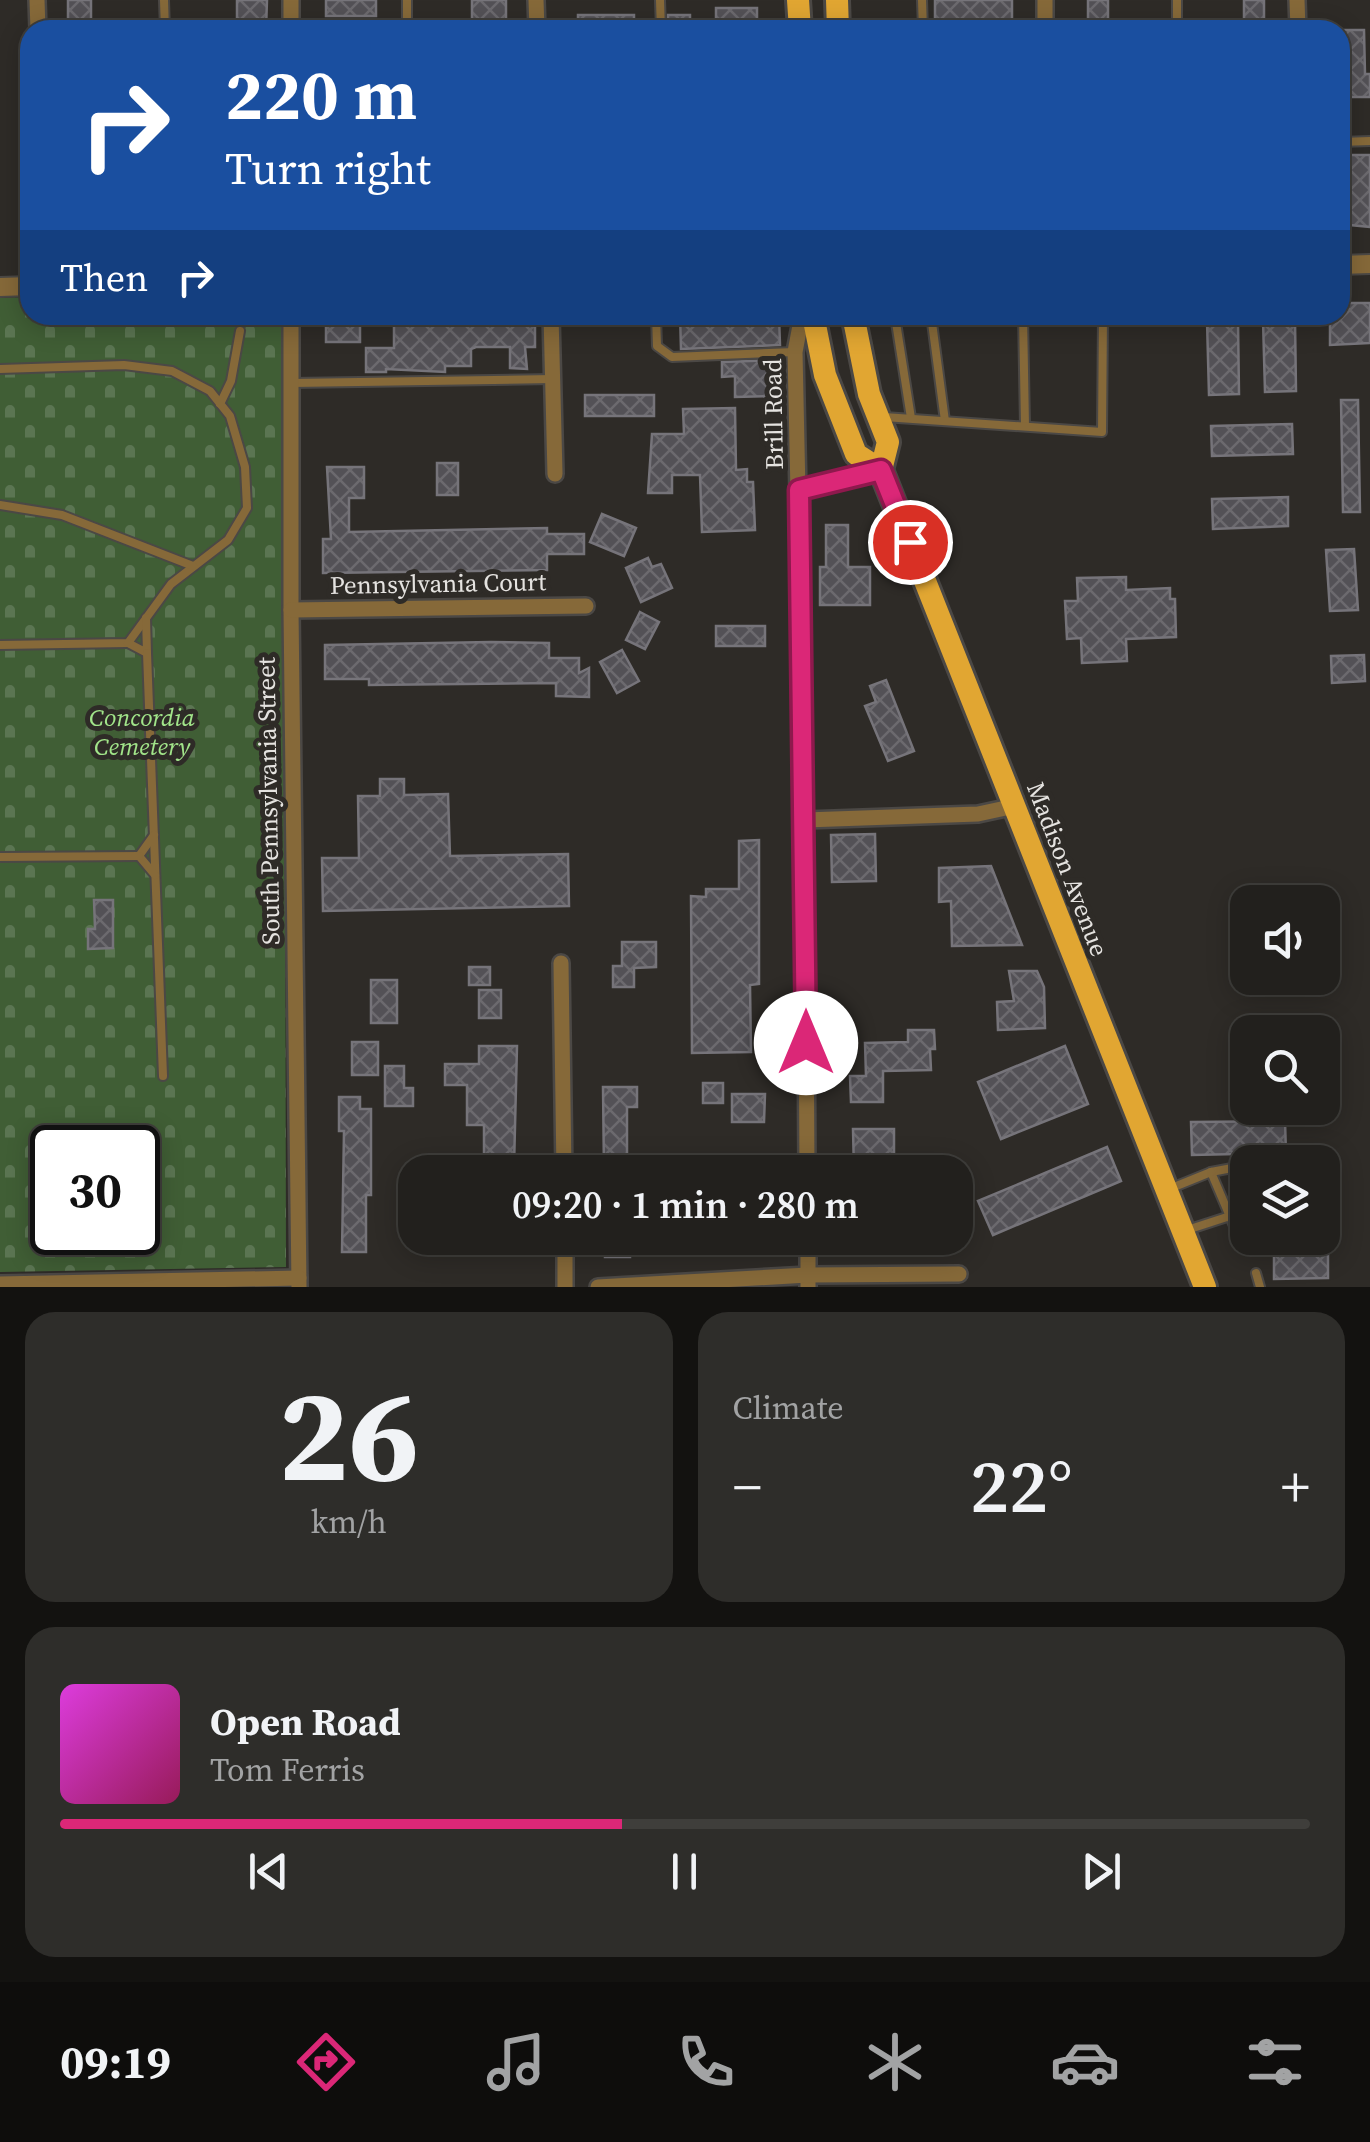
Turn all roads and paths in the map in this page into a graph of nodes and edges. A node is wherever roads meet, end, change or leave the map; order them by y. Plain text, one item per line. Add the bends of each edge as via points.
1 (292, 325) edge
2 (551, 325) edge
3 (656, 325) edge
4 (800, 325) edge
5 (815, 325) edge
6 (854, 325) edge
7 (896, 325) edge
8 (932, 325) edge
9 (1022, 325) edge
10 (1103, 325) edge
11 (240, 331) dead end
12 (795, 352) junction
13 (0, 369) edge
14 (552, 379) junction
15 (291, 382) junction
16 (220, 404) junction
17 (878, 418) junction
18 (911, 418) junction
19 (946, 420) junction
20 (1025, 426) junction
21 (881, 470) junction
22 (555, 474) dead end
23 (799, 490) junction
24 (0, 504) edge
25 (193, 566) junction
26 (586, 606) dead end
27 (291, 610) junction
28 (146, 616) junction
29 (128, 643) junction
30 (0, 644) edge
31 (147, 653) junction
32 (1015, 806) junction
33 (805, 820) junction
34 (154, 835) junction
35 (139, 856) junction
36 (0, 857) edge
37 (155, 875) junction
38 (560, 962) dead end
39 (163, 1076) dead end
40 (564, 1155) edge
41 (807, 1155) edge
42 (1230, 1168) edge
43 (1211, 1172) junction
44 (1165, 1191) junction
45 (1230, 1216) joint
46 (1183, 1232) junction
47 (565, 1255) edge
48 (808, 1255) edge
49 (1256, 1273) dead end
50 (960, 1274) dead end
51 (808, 1281) edge
52 (299, 1283) edge
53 (0, 1284) edge
54 (566, 1287) edge
55 (598, 1287) edge
56 (1205, 1287) edge
57 (1260, 1287) edge

1 - 15 street, South Pennsylvania Street
2 - 14 street
3 - 12 lane via 657,346 672,356
4 - 12 street, Brill Road
5 - 21 main road, Madison Avenue via 825,376 856,454
6 - 17 main road, Madison Avenue
7 - 18 lane
8 - 19 lane
9 - 20 lane
10 - 20 lane via 1102,432
11 - 16 lane
12 - 23 street, Brill Road
13 - 16 lane via 124,364 172,372 210,391
14 - 15 lane
14 - 22 street
15 - 27 street, South Pennsylvania Street
16 - 25 lane via 245,467 247,508 228,540
17 - 18 lane
17 - 21 main road, Madison Avenue via 888,442
18 - 19 lane
19 - 20 lane
21 - 23 street
21 - 32 main road, Madison Avenue
23 - 33 street, Brill Road
24 - 25 lane via 62,515
25 - 28 lane
26 - 27 street, Pennsylvania Court
27 - 52 street, South Pennsylvania Street
28 - 29 lane
28 - 31 lane
29 - 30 lane
29 - 31 lane
31 - 34 lane
32 - 33 street via 978,814
32 - 44 main road, Madison Avenue
33 - 41 street, Brill Road
34 - 35 lane
34 - 37 lane
35 - 36 lane
35 - 37 lane
37 - 39 lane
38 - 40 street
42 - 43 lane
43 - 44 lane
43 - 45 lane
44 - 46 main road, Madison Avenue
45 - 46 lane
46 - 56 main road, Madison Avenue
47 - 54 street
48 - 51 street
49 - 57 lane
50 - 51 street
51 - 55 street
52 - 53 street

